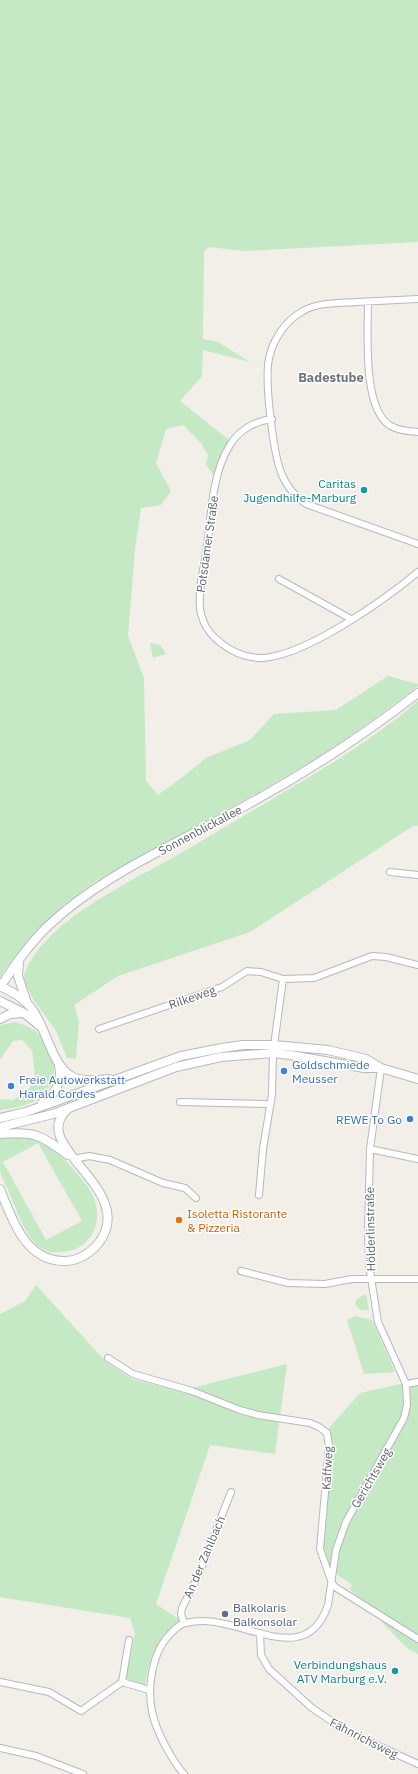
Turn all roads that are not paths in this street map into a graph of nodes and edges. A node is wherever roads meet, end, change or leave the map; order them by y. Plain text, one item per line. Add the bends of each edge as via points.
1 (418, 299) edge
2 (368, 302) junction
3 (272, 419) junction
4 (418, 432) edge
5 (418, 544) edge
6 (418, 572) edge
7 (279, 579) dead end
8 (351, 620) junction
9 (418, 693) edge
10 (390, 872) dead end
11 (418, 875) edge
12 (20, 959) junction
13 (418, 965) edge
14 (283, 979) junction
15 (0, 987) edge
16 (0, 1001) edge
17 (27, 1003) junction
18 (24, 1013) junction
19 (0, 1019) edge
20 (42, 1028) junction
21 (99, 1029) dead end
22 (274, 1049) junction
23 (59, 1063) junction
24 (381, 1068) junction
25 (121, 1078) junction
26 (418, 1079) edge
27 (180, 1102) dead end
28 (270, 1104) junction
29 (70, 1108) junction
30 (26, 1112) junction
31 (0, 1118) edge
32 (0, 1128) edge
33 (0, 1134) edge
34 (370, 1149) junction
35 (74, 1159) junction
36 (418, 1159) edge
37 (0, 1189) edge
38 (259, 1195) dead end
39 (196, 1198) dead end
40 (241, 1271) dead end
41 (371, 1279) junction
42 (418, 1279) edge
43 (108, 1358) dead end
44 (418, 1382) edge
45 (406, 1384) junction
46 (231, 1492) dead end
47 (332, 1583) junction
48 (184, 1623) junction
49 (260, 1634) junction
50 (418, 1639) edge
51 (130, 1640) dead end
52 (122, 1682) junction
53 (3, 1683) edge
54 (149, 1690) junction
55 (0, 1748) edge
56 (418, 1764) edge
57 (82, 1774) edge
58 (184, 1774) edge

1 - 2 street
2 - 3 street via 315,306 303,310 286,325 274,344 268,365
2 - 4 street via 368,365 374,402 391,427
3 - 5 street via 278,464 283,477 298,499
3 - 8 street, Potsdamer Straße via 250,425 237,435 220,466 199,597 203,622 207,630 232,651 244,656 265,658 297,649
6 - 8 street, Potsdamer Straße via 393,593
7 - 8 street
9 - 12 main road, Sonnenblickallee via 352,742 245,806 92,891 49,926
10 - 11 street
12 - 15 main road, Sonnenblickallee
12 - 17 main road via 18,976
13 - 14 street, Rilkeweg via 372,956 314,978
14 - 21 street, Rilkeweg via 261,972 247,971 222,987
14 - 22 street
15 - 17 main road
16 - 18 main road
17 - 20 main road
18 - 19 main road via 10,1014
18 - 20 main road
20 - 23 main road
22 - 24 main road via 312,1047 366,1058
22 - 25 main road via 243,1045 215,1049 175,1058
22 - 28 street
22 - 29 main road via 176,1066
23 - 25 main road via 66,1072 78,1079
23 - 30 main road via 61,1076 53,1094
24 - 26 main road
24 - 34 street, Hölderlinstraße
25 - 30 main road
27 - 28 street
28 - 38 street
29 - 32 main road
29 - 35 main road via 59,1120 58,1134
30 - 31 main road
33 - 35 main road via 24,1133 40,1136
34 - 36 street
34 - 41 street, Hölderlinstraße via 368,1231
35 - 37 main road via 101,1194 107,1218 107,1226 92,1251 76,1259 48,1259 31,1248 18,1229
35 - 39 street via 90,1156 110,1160 163,1183 185,1188
40 - 41 street via 288,1283 325,1284 352,1279
41 - 42 street
41 - 45 street, Hölderlinstraße via 374,1307 380,1329
43 - 47 street, Kaffweg via 133,1374 192,1391 240,1410 310,1423 324,1430 329,1447 320,1549
44 - 45 street
45 - 47 street, Gerichtsweg via 407,1405 404,1418 346,1522 336,1550
46 - 48 street, An der Zahlbach via 199,1574 182,1608
47 - 49 street via 326,1612 313,1630 303,1636 291,1638
47 - 50 street via 334,1587
48 - 49 street via 224,1623
48 - 54 street via 168,1637 158,1652
49 - 56 street, Fähnrichsweg via 261,1655 269,1669 312,1708 346,1731
51 - 52 street
52 - 53 street via 81,1712 49,1692
52 - 54 street
54 - 58 street via 156,1728
55 - 57 street via 36,1756

